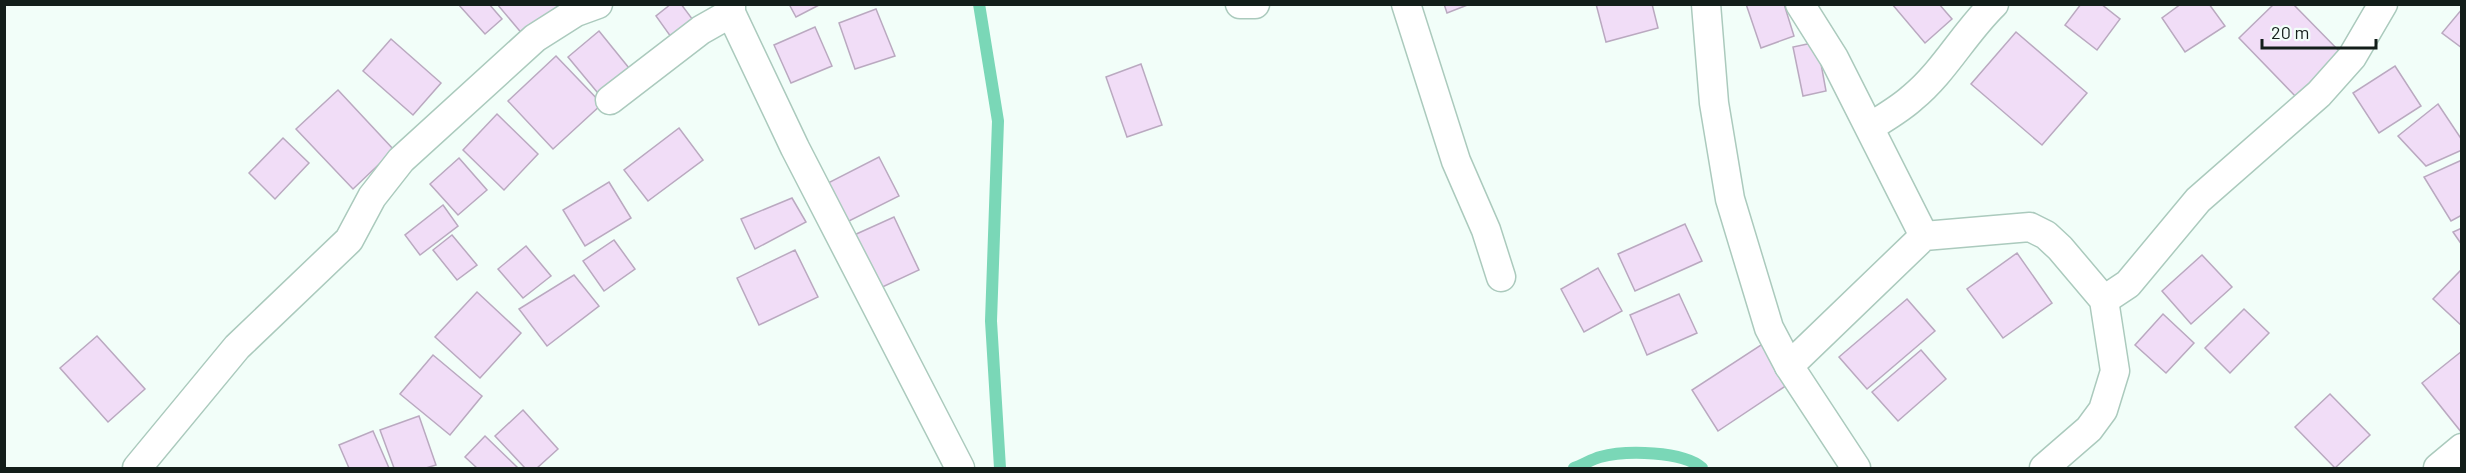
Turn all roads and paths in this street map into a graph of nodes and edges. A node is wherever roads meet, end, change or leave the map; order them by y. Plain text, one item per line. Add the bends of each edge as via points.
1 (598, 4) edge
2 (1240, 4) edge
3 (1255, 4) edge
4 (1406, 4) edge
5 (1706, 4) edge
6 (1800, 4) edge
7 (1994, 4) edge
8 (2383, 4) edge
9 (720, 17) edge
10 (610, 100) dead end
11 (1870, 127) junction
12 (1924, 237) junction
13 (1502, 277) dead end
14 (2104, 300) junction
15 (1789, 366) junction
16 (2462, 448) edge
17 (137, 468) edge
18 (960, 468) edge
19 (1856, 468) edge
20 (2044, 468) edge
21 (2438, 468) edge

1 - 17 street via 576,12 535,38 401,160 372,197 349,240 237,346
2 - 3 street
4 - 13 street via 1456,161
5 - 15 street via 1714,103 1730,199 1769,328
6 - 11 street
7 - 11 street via 1913,98
8 - 14 street via 2352,57 2319,94 2198,200 2128,284
9 - 10 street
9 - 18 street via 795,148
11 - 12 street
12 - 14 street via 2030,227 2060,248
12 - 15 street
14 - 20 street via 2115,371 2110,393 2089,429
15 - 19 street
16 - 21 street

